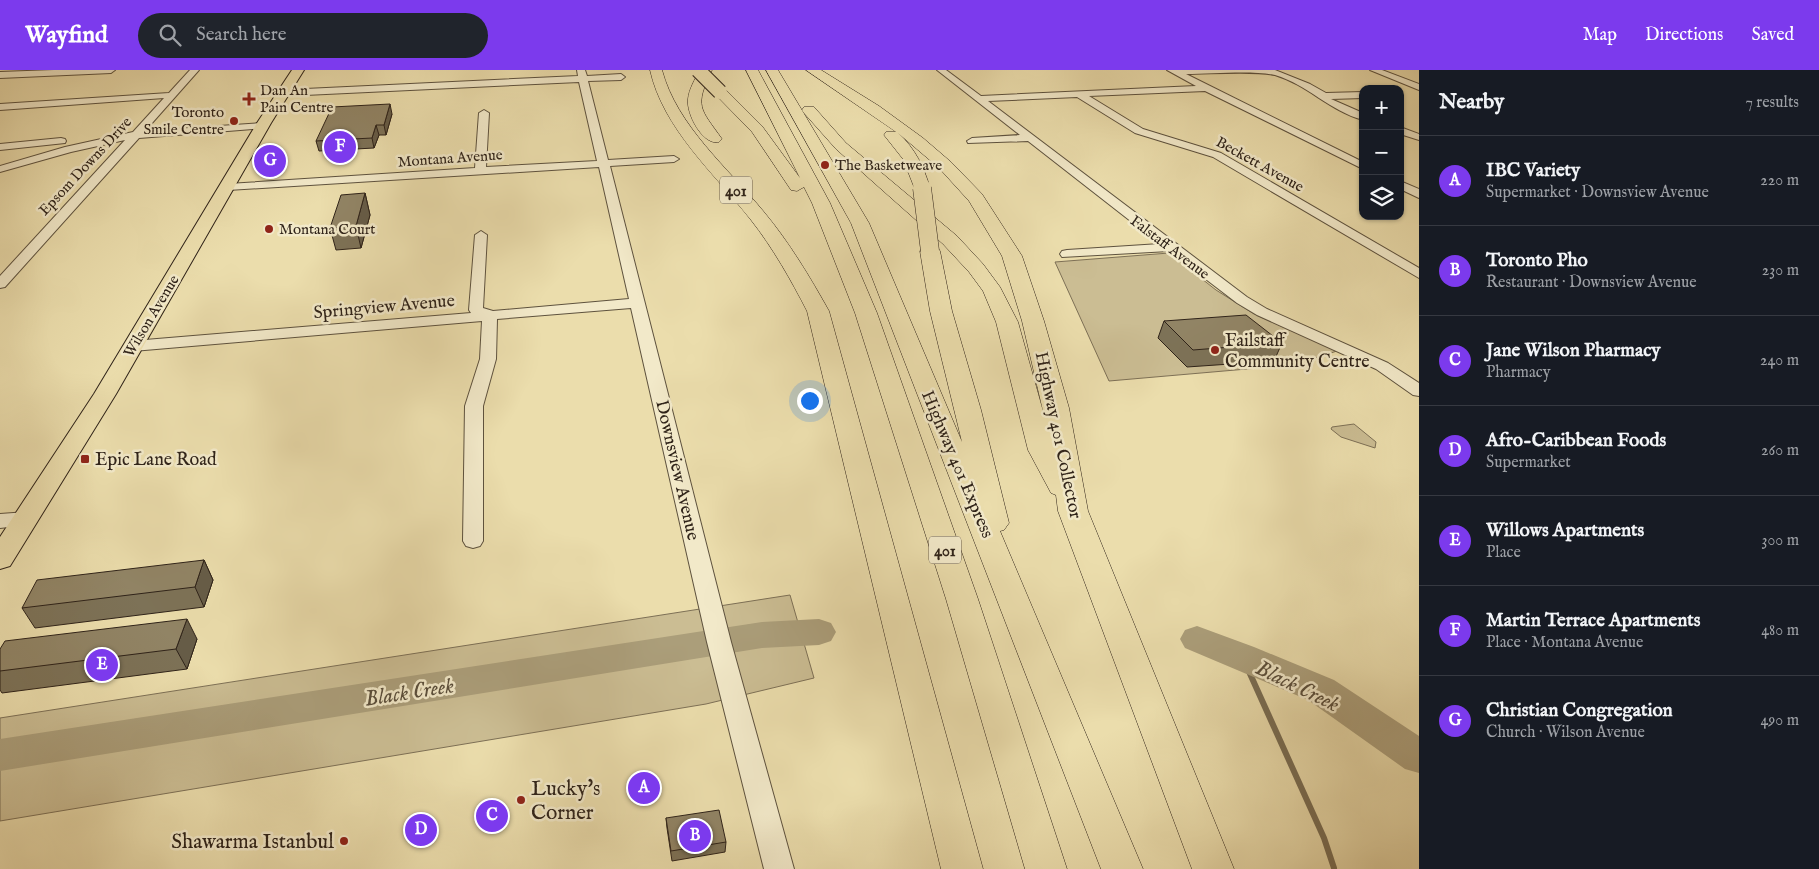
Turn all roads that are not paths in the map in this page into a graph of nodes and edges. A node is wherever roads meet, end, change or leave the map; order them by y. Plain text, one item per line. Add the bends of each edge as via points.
1 (111, 70) edge
2 (195, 70) edge
3 (298, 70) edge
4 (656, 70) edge
5 (698, 70) edge
6 (706, 70) edge
7 (752, 70) edge
8 (808, 70) edge
9 (812, 70) edge
10 (941, 70) edge
11 (1374, 70) edge
12 (1173, 71) edge
13 (582, 74) edge
14 (775, 74) edge
15 (0, 75) edge
16 (621, 77) dead end
17 (1419, 87) edge
18 (1205, 88) junction
19 (284, 93) junction
20 (174, 95) junction
21 (1080, 95) junction
22 (1359, 95) edge
23 (1322, 96) junction
24 (980, 99) junction
25 (0, 107) edge
26 (484, 113) dead end
27 (1359, 115) edge
28 (262, 126) junction
29 (1404, 131) edge
30 (136, 135) junction
31 (1419, 137) edge
32 (1029, 138) junction
33 (972, 141) dead end
34 (82, 145) junction
35 (0, 147) edge
36 (674, 159) dead end
37 (603, 163) junction
38 (1359, 164) edge
39 (0, 170) edge
40 (480, 171) junction
41 (1404, 186) edge
42 (228, 187) junction
43 (1419, 194) edge
44 (782, 222) dead end
45 (835, 234) junction
46 (481, 235) dead end
47 (798, 244) dead end
48 (1169, 246) junction
49 (1067, 254) dead end
50 (1419, 274) edge
51 (0, 284) edge
52 (638, 303) junction
53 (818, 311) junction
54 (490, 315) junction
55 (133, 346) junction
56 (1419, 391) edge
57 (1073, 510) junction
58 (27, 519) junction
59 (0, 521) edge
60 (473, 541) dead end
61 (0, 559) edge
62 (1001, 567) junction
63 (778, 869) edge
64 (962, 869) edge
65 (1046, 869) edge
66 (1122, 869) edge
67 (1213, 869) edge

1 - 15 street
2 - 20 street, Epsom Downs Drive
3 - 19 main road, Wilson Avenue
4 - 53 highway, 401 via 663,94 677,117 791,261
5 - 45 highway, bridge via 757,130
6 - 44 highway via 696,89 694,111
7 - 45 highway, Highway 401 Express / 401
8 - 62 highway, bridge via 897,140 910,155 918,172 941,311 990,503
9 - 57 highway, Highway 401 Collector via 874,109 945,165 976,198 1012,256 1056,408
10 - 24 street, Falstaff Avenue
11 - 17 street
12 - 18 street
12 - 23 street via 1267,71 1307,86
13 - 16 street
13 - 19 street
13 - 37 street, Downsview Avenue
14 - 57 highway via 794,91 841,146 950,240 994,291 1007,322 1041,450
14 - 62 highway, Highway 401 Express / 401 via 860,223 972,504
18 - 21 street
18 - 38 street
19 - 28 main road, Wilson Avenue
20 - 25 street
20 - 30 street, Epsom Downs Drive
21 - 24 street
21 - 50 street, Beckett Avenue via 1139,131 1217,155
22 - 23 street
23 - 27 street
24 - 32 street, Falstaff Avenue
26 - 40 street
28 - 30 street
28 - 42 main road, Wilson Avenue
29 - 31 street
30 - 34 street
30 - 51 street, Epsom Downs Drive
32 - 33 street
32 - 48 street, Falstaff Avenue
34 - 35 street via 75,140 66,140
34 - 39 street
36 - 37 street, Montana Avenue
37 - 40 street, Montana Avenue
37 - 52 street, Downsview Avenue
40 - 42 street, Montana Avenue
41 - 43 street
42 - 55 main road, Wilson Avenue
45 - 65 highway, Highway 401 Express / 401 via 866,313 934,516
46 - 54 street via 476,310
47 - 53 highway via 821,293
48 - 49 street
48 - 56 street, Falstaff Avenue via 1262,312 1382,366
52 - 54 street, Springview Avenue
52 - 63 street, Downsview Avenue
53 - 64 highway, 401
54 - 55 street, Springview Avenue
54 - 60 street via 488,359 474,406
55 - 58 main road, Wilson Avenue
57 - 67 highway, Highway 401 Collector
58 - 59 street
58 - 61 main road, Wilson Avenue
62 - 66 highway, Highway 401 Express / 401

